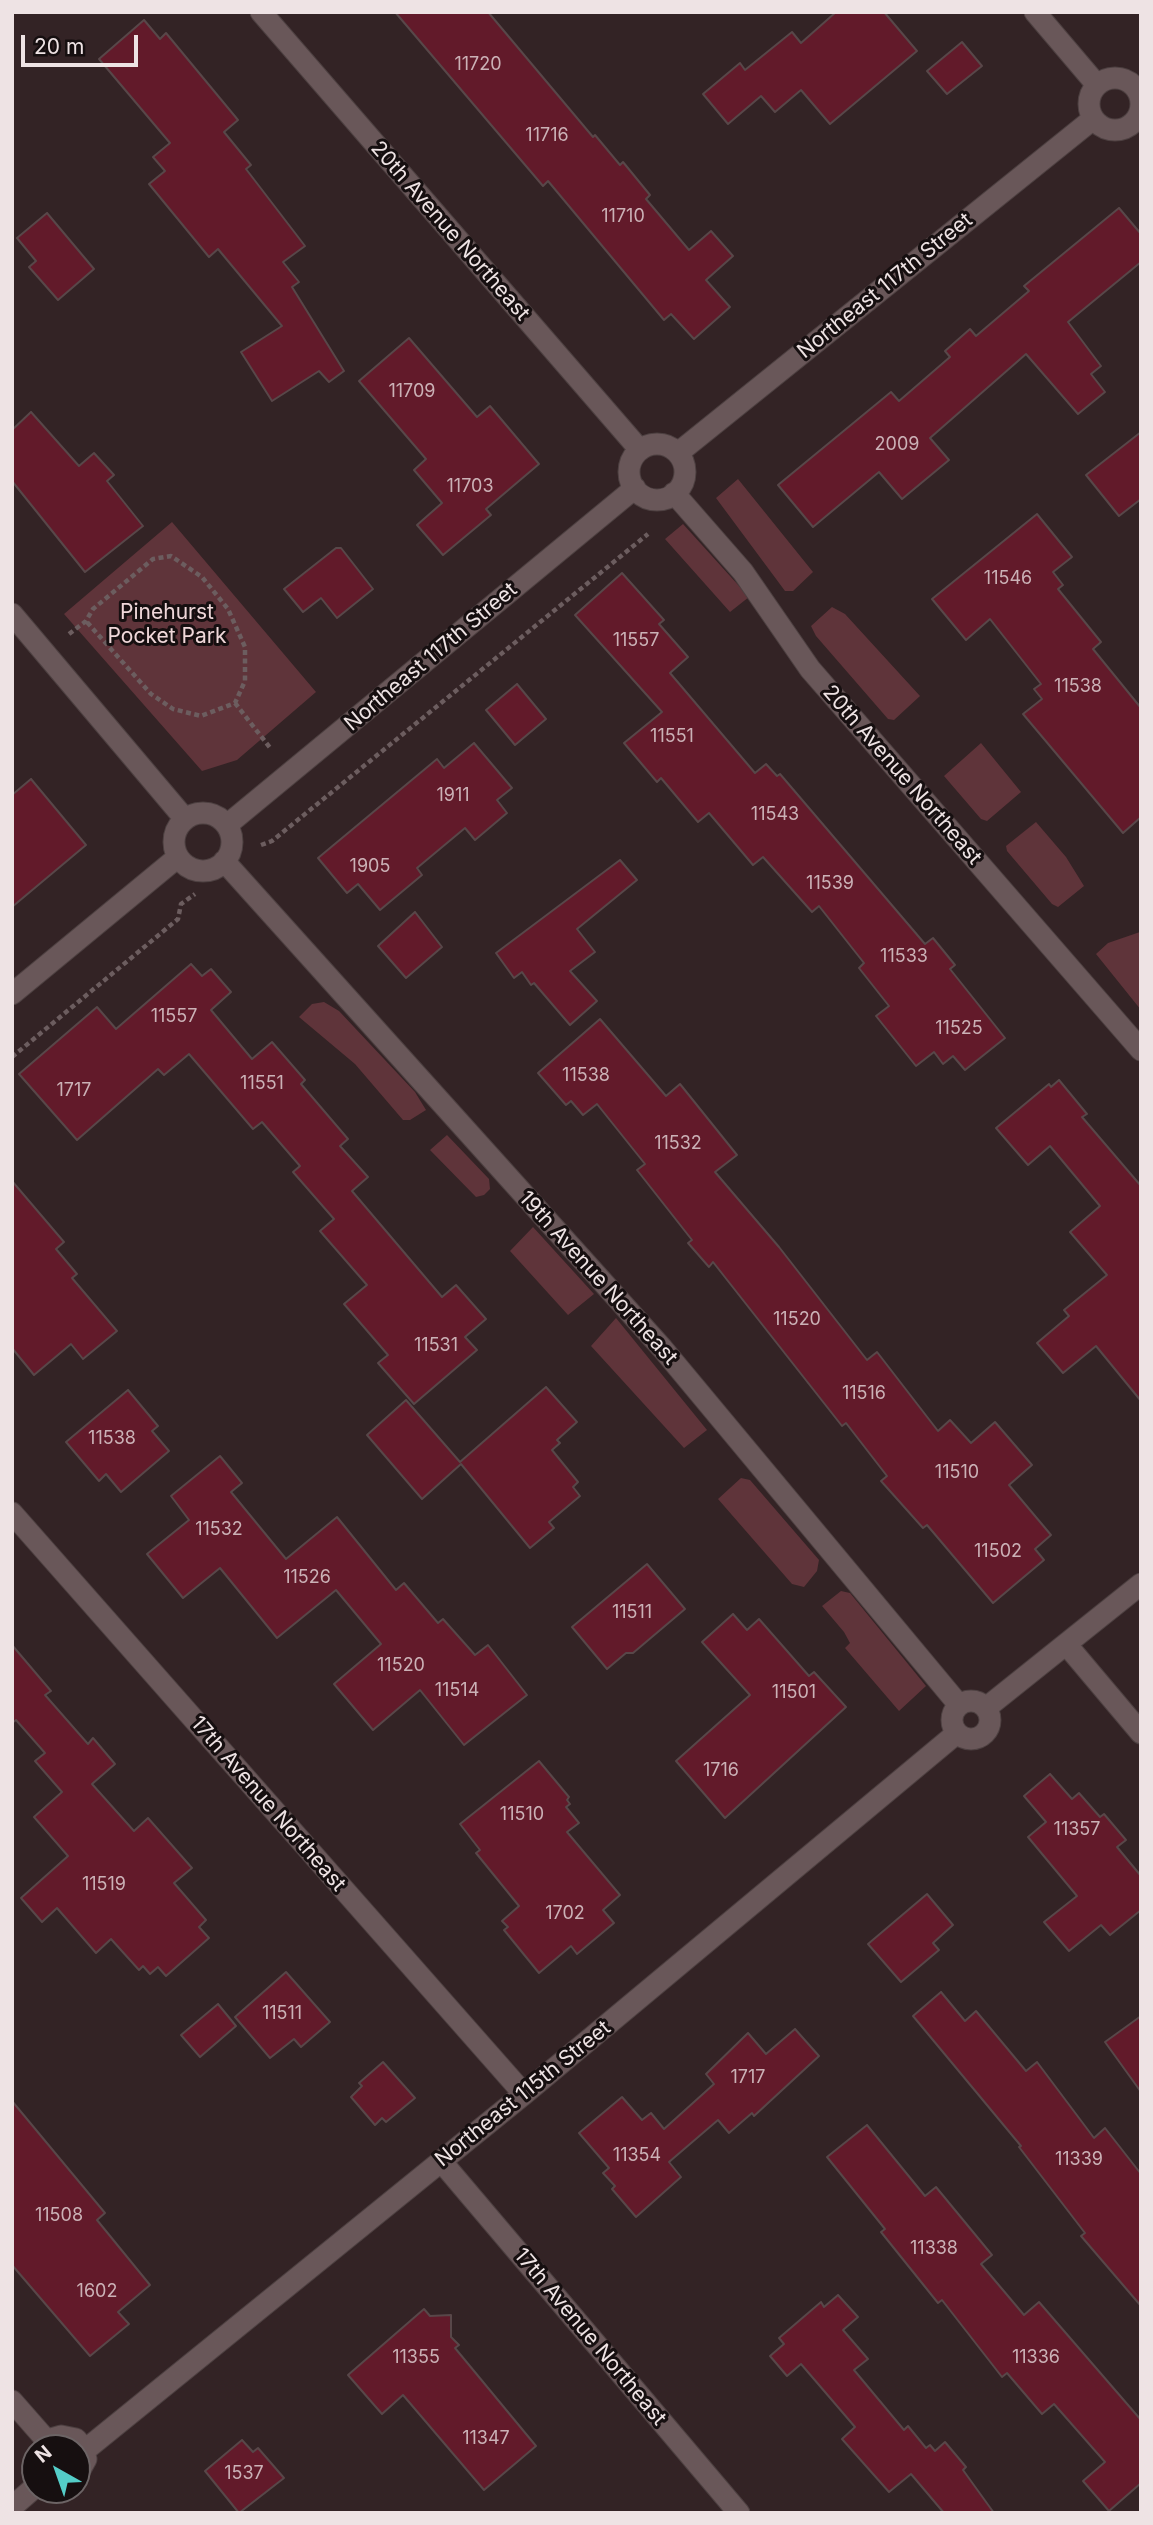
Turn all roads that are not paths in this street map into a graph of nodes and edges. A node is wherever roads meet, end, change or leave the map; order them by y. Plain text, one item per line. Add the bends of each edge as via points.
1 (261, 12) edge
2 (1035, 12) edge
3 (1137, 83) edge
4 (1097, 85) junction
5 (1093, 119) junction
6 (1136, 128) edge
7 (640, 450) junction
8 (678, 453) junction
9 (635, 488) junction
10 (674, 493) junction
11 (12, 614) edge
12 (185, 819) junction
13 (227, 825) junction
14 (178, 857) junction
15 (224, 861) junction
16 (12, 994) edge
17 (1141, 1050) edge
18 (12, 1513) edge
19 (1141, 1584) edge
20 (1066, 1644) junction
21 (959, 1704) junction
22 (986, 1708) junction
23 (957, 1733) junction
24 (1141, 1733) edge
25 (524, 2094) junction
26 (441, 2161) junction
27 (12, 2401) edge
28 (38, 2434) edge
29 (91, 2445) edge
30 (739, 2513) edge

1 - 7 street, 20th Avenue Northeast
2 - 4 street
3 - 4 street via 1113,78
3 - 6 street via 1140,106
4 - 5 street via 1089,100
5 - 6 street via 1112,130
5 - 8 street, Northeast 117th Street
7 - 8 street via 665,444
7 - 9 street via 629,468
8 - 10 street via 685,474
9 - 10 street via 654,499
9 - 13 street, Northeast 117th Street
10 - 17 street, 20th Avenue Northeast via 743,572 810,669
11 - 12 street
12 - 13 street via 208,813
12 - 14 street via 174,839
13 - 15 street via 232,840
14 - 15 street via 201,871
14 - 16 street
15 - 21 street, 19th Avenue Northeast via 662,1348
18 - 25 street, 17th Avenue Northeast
19 - 20 street
20 - 22 street
20 - 24 street
21 - 22 street via 975,1701
21 - 23 street via 952,1718
22 - 23 street via 989,1726 982,1735 970,1739
23 - 25 street, Northeast 115th Street
25 - 26 street, Northeast 115th Street
26 - 29 street, Northeast 115th Street
26 - 30 street, 17th Avenue Northeast
27 - 28 street

